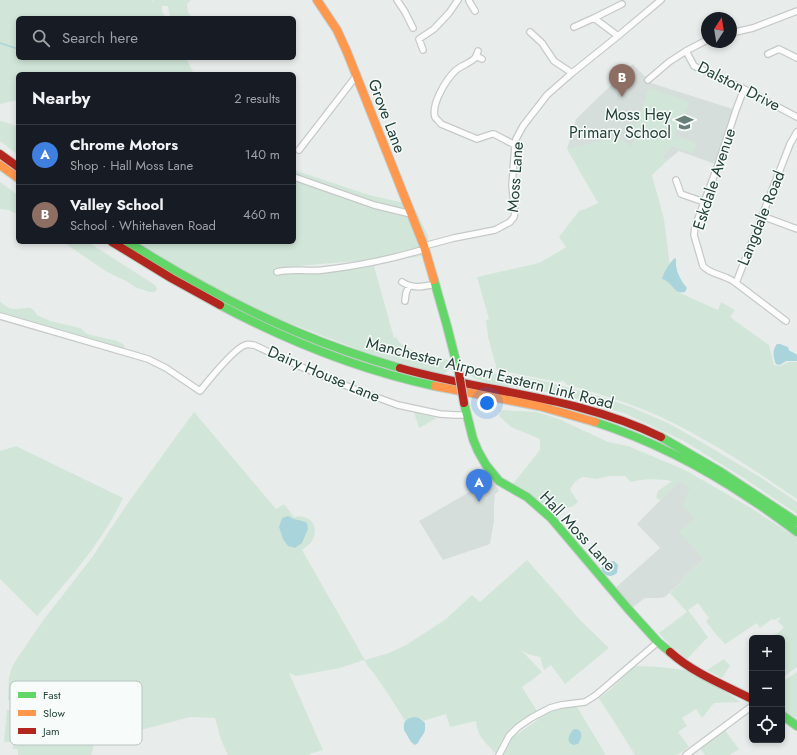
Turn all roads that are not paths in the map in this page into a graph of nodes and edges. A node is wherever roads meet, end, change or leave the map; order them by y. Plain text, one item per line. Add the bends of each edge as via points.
1 (317, 0) edge
2 (397, 0) edge
3 (459, 0) edge
4 (469, 0) edge
5 (661, 0) edge
6 (622, 4) dead end
7 (475, 11) dead end
8 (797, 11) edge
9 (594, 18) junction
10 (574, 27) dead end
11 (413, 28) dead end
12 (530, 32) dead end
13 (737, 32) edge
14 (618, 36) junction
15 (701, 43) edge
16 (424, 50) dead end
17 (686, 50) junction
18 (768, 54) dead end
19 (797, 58) edge
20 (482, 59) dead end
21 (572, 73) junction
22 (357, 75) junction
23 (648, 80) dead end
24 (744, 89) junction
25 (797, 117) edge
26 (797, 132) edge
27 (515, 145) junction
28 (298, 150) dead end
29 (0, 154) edge
30 (0, 165) edge
31 (16, 166) edge
32 (16, 177) edge
33 (296, 178) edge
34 (676, 180) dead end
35 (704, 202) junction
36 (411, 214) junction
37 (762, 216) junction
38 (797, 229) edge
39 (115, 244) edge
40 (131, 244) edge
41 (425, 247) junction
42 (277, 272) dead end
43 (402, 282) dead end
44 (736, 283) junction
45 (435, 284) junction
46 (409, 286) junction
47 (405, 301) dead end
48 (0, 316) edge
49 (786, 321) dead end
50 (466, 415) junction
51 (797, 522) edge
52 (797, 532) edge
53 (658, 642) junction
54 (749, 697) edge
55 (751, 707) edge
56 (785, 718) edge
57 (797, 726) edge
58 (500, 755) edge
59 (686, 755) edge

1 - 22 main road, Grove Lane via 337,30
2 - 11 street
3 - 4 street
3 - 16 street via 434,29 419,39
4 - 7 street
5 - 14 street, Moss Lane
6 - 9 street
8 - 13 street
9 - 10 street
9 - 14 street
12 - 21 street via 542,43 554,61
14 - 21 street, Moss Lane
15 - 17 street
17 - 23 street
17 - 24 street, Dalston Drive via 694,66
18 - 19 street via 779,49
20 - 27 street via 477,53 474,59 456,70 447,80 436,102 435,115 441,124 477,139 494,134
21 - 27 street, Moss Lane via 536,108 523,126
22 - 28 street
22 - 36 main road, Grove Lane
24 - 25 street, Dalston Drive
24 - 35 street, Eskdale Avenue
26 - 37 street, Langdale Road
27 - 41 street, Moss Lane via 512,186 515,212 510,222 495,230
29 - 31 main road
30 - 32 main road
33 - 36 street via 374,205
34 - 35 street via 681,194
35 - 44 street, Eskdale Avenue via 694,232 703,266
36 - 41 main road, Grove Lane
37 - 38 street
37 - 44 street, Langdale Road
39 - 52 main road, Manchester Airport Eastern Link Road via 239,315 337,358 413,381 550,408 597,422 649,442 719,478
40 - 51 main road, Manchester Airport Eastern Link Road via 243,307 295,332 340,349 429,375 584,408 638,426 674,443 723,472
41 - 42 street, Moss Lane via 344,268
41 - 45 main road, Hall Moss Lane
43 - 46 street
44 - 49 street, Eskdale Avenue
45 - 46 street
45 - 50 main road, Hall Moss Lane, bridge via 459,373
46 - 47 street
48 - 50 street, Dairy House Lane via 148,360 166,368 200,391 238,349 246,344 254,345 354,389 398,404 440,414
50 - 53 main road, Hall Moss Lane via 478,451 492,474 499,481 527,497 551,518
53 - 54 main road, Hall Moss Lane via 696,671
53 - 58 street via 585,702 550,708 518,727 509,736
55 - 59 street
56 - 57 main road

